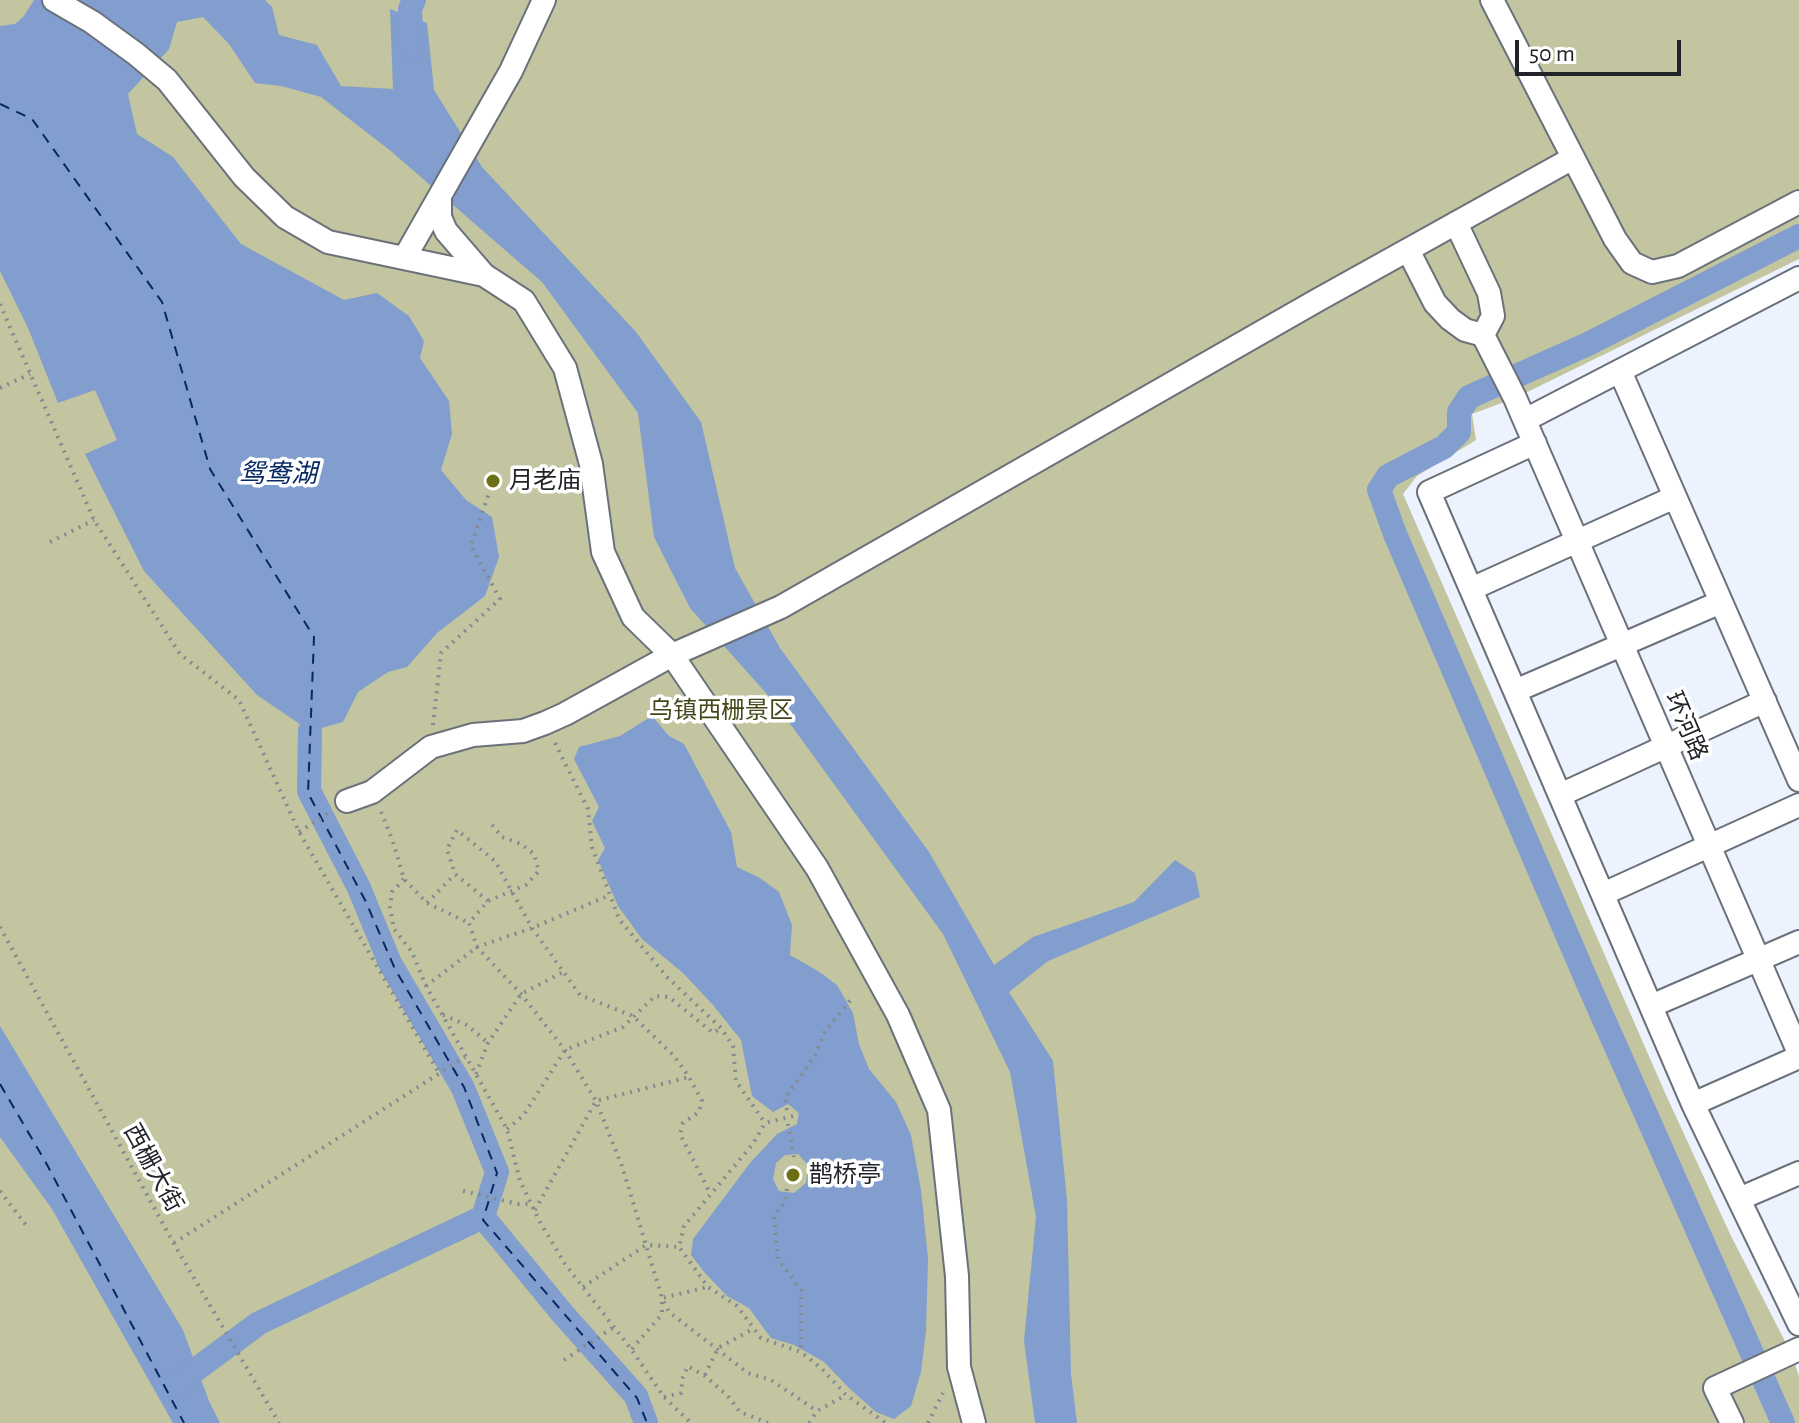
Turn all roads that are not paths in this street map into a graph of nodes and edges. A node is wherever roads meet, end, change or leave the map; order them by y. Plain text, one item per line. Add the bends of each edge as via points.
1 (54, 0) edge
2 (544, 0) edge
3 (1492, 0) edge
4 (1573, 158) junction
5 (440, 200) junction
6 (1799, 202) edge
7 (1456, 223) junction
8 (1408, 250) junction
9 (405, 257) junction
10 (484, 275) junction
11 (1799, 278) edge
12 (1483, 335) junction
13 (1620, 371) junction
14 (1525, 420) junction
15 (1535, 443) junction
16 (1675, 497) junction
17 (1577, 541) junction
18 (1471, 589) junction
19 (1721, 602) junction
20 (1622, 645) junction
21 (672, 655) junction
22 (1515, 691) junction
23 (1765, 701) junction
24 (1666, 746) junction
25 (1799, 780) edge
26 (1560, 795) junction
27 (347, 801) road end
28 (1799, 805) edge
29 (1709, 846) junction
30 (1603, 894) junction
31 (1799, 942) edge
32 (1758, 960) junction
33 (1651, 1006) junction
34 (1799, 1055) edge
35 (1693, 1104) junction
36 (1799, 1173) edge
37 (1739, 1199) junction
38 (1799, 1324) edge
39 (1799, 1349) edge
40 (974, 1423) edge
41 (1732, 1423) edge

1 - 9 street via 167,80 244,177 285,217 328,242
2 - 5 street
3 - 4 street
4 - 6 street via 1615,239 1632,263 1652,272 1678,266
4 - 7 street
5 - 9 street
5 - 10 street via 446,231
7 - 8 street
7 - 12 street via 1489,293 1493,316
8 - 12 street via 1435,303 1457,325
8 - 21 street via 781,607
9 - 10 street
10 - 21 street via 524,301 565,368 591,464 603,552 633,617
11 - 13 street
12 - 14 street, 环河路
13 - 14 street
13 - 16 street
14 - 15 street, 环河路
15 - 17 street, 环河路
15 - 18 street via 1429,492
16 - 17 street
16 - 19 street
17 - 18 street
17 - 20 street, 环河路
18 - 22 street
19 - 20 street
19 - 23 street
20 - 22 street
20 - 24 street, 环河路
21 - 27 street via 545,723 431,747 372,792
21 - 40 street via 817,868 898,1015 939,1110 957,1276 959,1367
22 - 26 street
23 - 24 street
23 - 25 street
24 - 26 street
24 - 29 street, 环河路
26 - 30 street
28 - 29 street
29 - 30 street
29 - 32 street, 环河路
30 - 33 street
31 - 32 street
32 - 33 street
32 - 34 street, 环河路
33 - 35 street
34 - 35 street
35 - 37 street
36 - 37 street
37 - 38 street
39 - 41 street via 1715,1388

